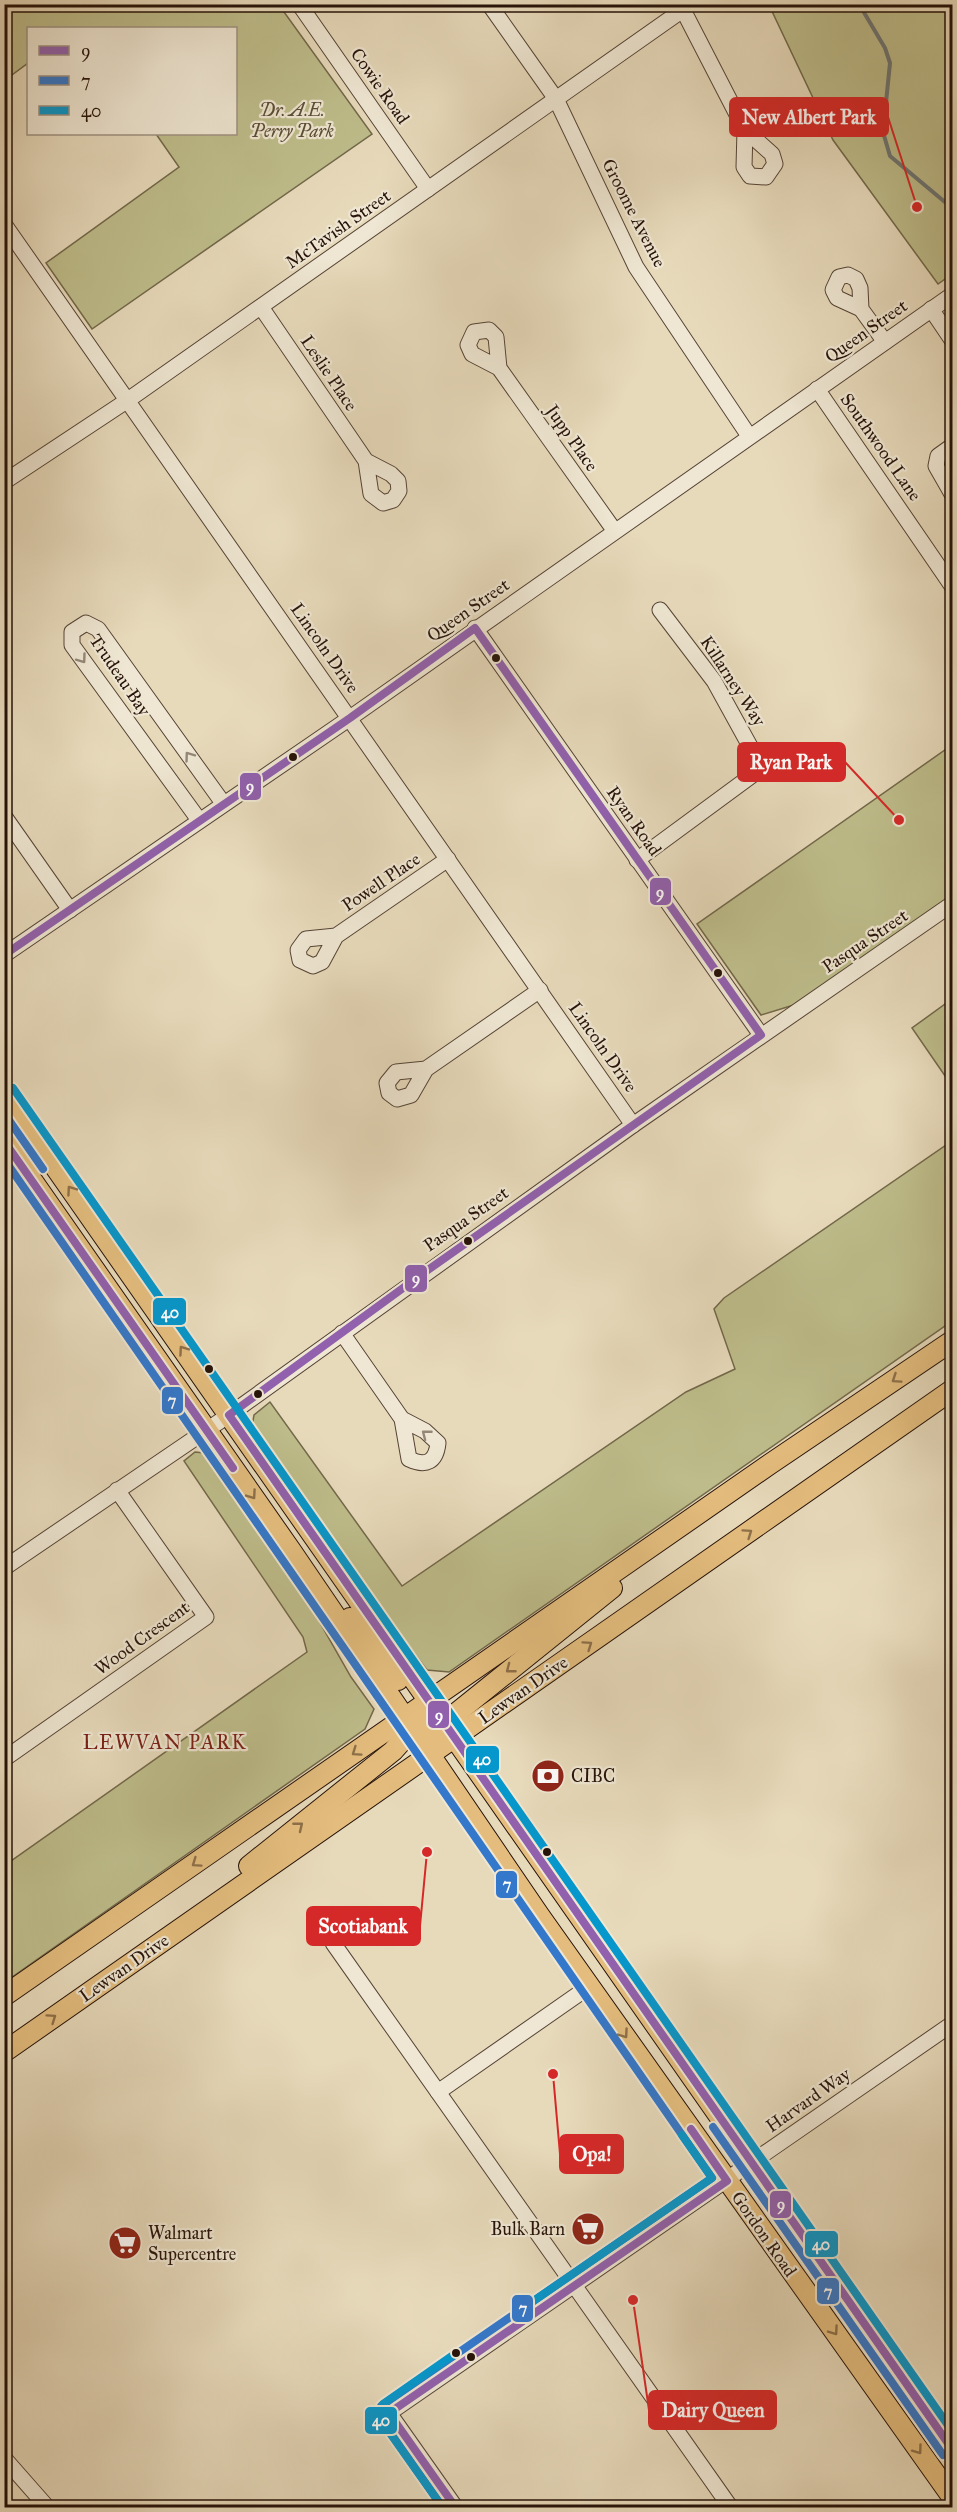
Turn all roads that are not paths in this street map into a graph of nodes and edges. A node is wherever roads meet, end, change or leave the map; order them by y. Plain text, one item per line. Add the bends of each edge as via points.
1 (299, 4) edge
2 (489, 4) edge
3 (685, 6) edge
4 (556, 99) junction
5 (745, 130) dead end
6 (428, 189) junction
7 (4, 224) edge
8 (952, 295) edge
9 (261, 307) junction
10 (861, 309) dead end
11 (932, 309) junction
12 (952, 340) edge
13 (885, 342) junction
14 (499, 368) dead end
15 (817, 389) junction
16 (128, 400) junction
17 (749, 436) junction
18 (952, 446) edge
19 (366, 461) dead end
20 (4, 482) edge
21 (952, 494) edge
22 (614, 530) junction
23 (952, 586) edge
24 (660, 610) dead end
25 (476, 628) junction
26 (350, 718) junction
27 (223, 803) junction
28 (4, 816) edge
29 (199, 820) junction
30 (448, 859) junction
31 (637, 860) junction
32 (952, 904) edge
33 (70, 910) junction
34 (336, 936) dead end
35 (4, 955) edge
36 (540, 990) junction
37 (761, 1035) junction
38 (426, 1069) dead end
39 (4, 1094) edge
40 (633, 1125) junction
41 (4, 1140) edge
42 (342, 1333) junction
43 (950, 1344) edge
44 (952, 1390) edge
45 (952, 1396) edge
46 (229, 1415) junction
47 (402, 1419) dead end
48 (207, 1430) junction
49 (878, 1442) junction
50 (770, 1464) junction
51 (117, 1490) junction
52 (4, 1568) edge
53 (418, 1714) junction
54 (445, 1730) junction
55 (430, 1755) junction
56 (4, 1759) edge
57 (333, 1943) dead end
58 (106, 1980) junction
59 (590, 1986) junction
60 (4, 1996) edge
61 (952, 2024) edge
62 (4, 2052) edge
63 (438, 2092) junction
64 (752, 2164) junction
65 (727, 2181) junction
66 (575, 2286) junction
67 (952, 2449) edge
68 (4, 2458) edge
69 (952, 2497) edge
70 (48, 2508) edge
71 (456, 2508) edge
72 (731, 2508) edge

1 - 6 street, Cowie Road
2 - 4 street, Groome Avenue
3 - 4 street, McTavish Street
3 - 5 street
4 - 6 street, McTavish Street
4 - 17 street, Groome Avenue via 636,267
6 - 9 street, McTavish Street
7 - 16 street, Lincoln Drive
8 - 11 street, Queen Street
9 - 16 street, McTavish Street
9 - 19 street, Leslie Place
10 - 13 street
11 - 12 street
11 - 13 street, Queen Street
13 - 15 street, Queen Street
14 - 22 street, Jupp Place
15 - 17 street, Queen Street
15 - 23 street, Southwood Lane
16 - 20 street, McTavish Street
16 - 26 street, Lincoln Drive
17 - 22 street, Queen Street
18 - 21 street via 938,456 936,466
22 - 25 street, Queen Street
24 - 31 street, Killarney Way via 714,681 762,768
25 - 26 street, Queen Street
25 - 31 street, Ryan Road
26 - 27 street, Queen Street
26 - 30 street, Lincoln Drive
27 - 29 street, Queen Street
27 -> 29 street, Trudeau Bay via 98,629 86,623 72,632 72,645
28 - 33 street
29 - 33 street, Queen Street
30 - 34 street, Powell Place
30 - 36 street, Lincoln Drive
31 - 37 street, Ryan Road
32 - 37 street, Pasqua Street
33 - 35 street, Queen Street
36 - 38 street
36 - 40 street, Lincoln Drive
37 - 40 street, Pasqua Street
46 -> 39 main road, Gordon Road
40 - 42 street, Pasqua Street
41 - 48 main road, Gordon Road
42 - 46 street, Pasqua Street
42 - 47 street
43 -> 50 main road
44 - 49 main road, Lewvan Drive
45 - 49 main road
46 - 48 street, Pasqua Street
46 - 53 main road, Gordon Road
48 - 51 street, Pasqua Street
48 -> 53 main road, Gordon Road via 292,1552
54 -> 49 main road, Lewvan Drive
50 - 53 main road
50 -> 54 main road
51 - 52 street, Pasqua Street
51 - 56 street, Wood Crescent via 206,1617
53 - 54 main road, Gordon Road
53 - 55 main road, Gordon Road
58 -> 53 main road via 384,1758
53 -> 60 main road
54 - 55 main road via 427,1745
54 - 64 main road, Gordon Road
55 - 58 main road, Lewvan Drive
55 - 59 main road, Gordon Road
57 - 63 street
62 -> 58 main road, Lewvan Drive
59 - 63 street
59 -> 65 main road, Gordon Road
61 - 64 street, Harvard Way
63 - 66 street
64 - 65 street, Harvard Way
64 - 67 main road, Gordon Road
65 - 66 street, Harvard Way
65 -> 69 main road, Gordon Road
66 - 71 street, Harvard Way via 389,2413
66 - 72 street
68 - 70 street

